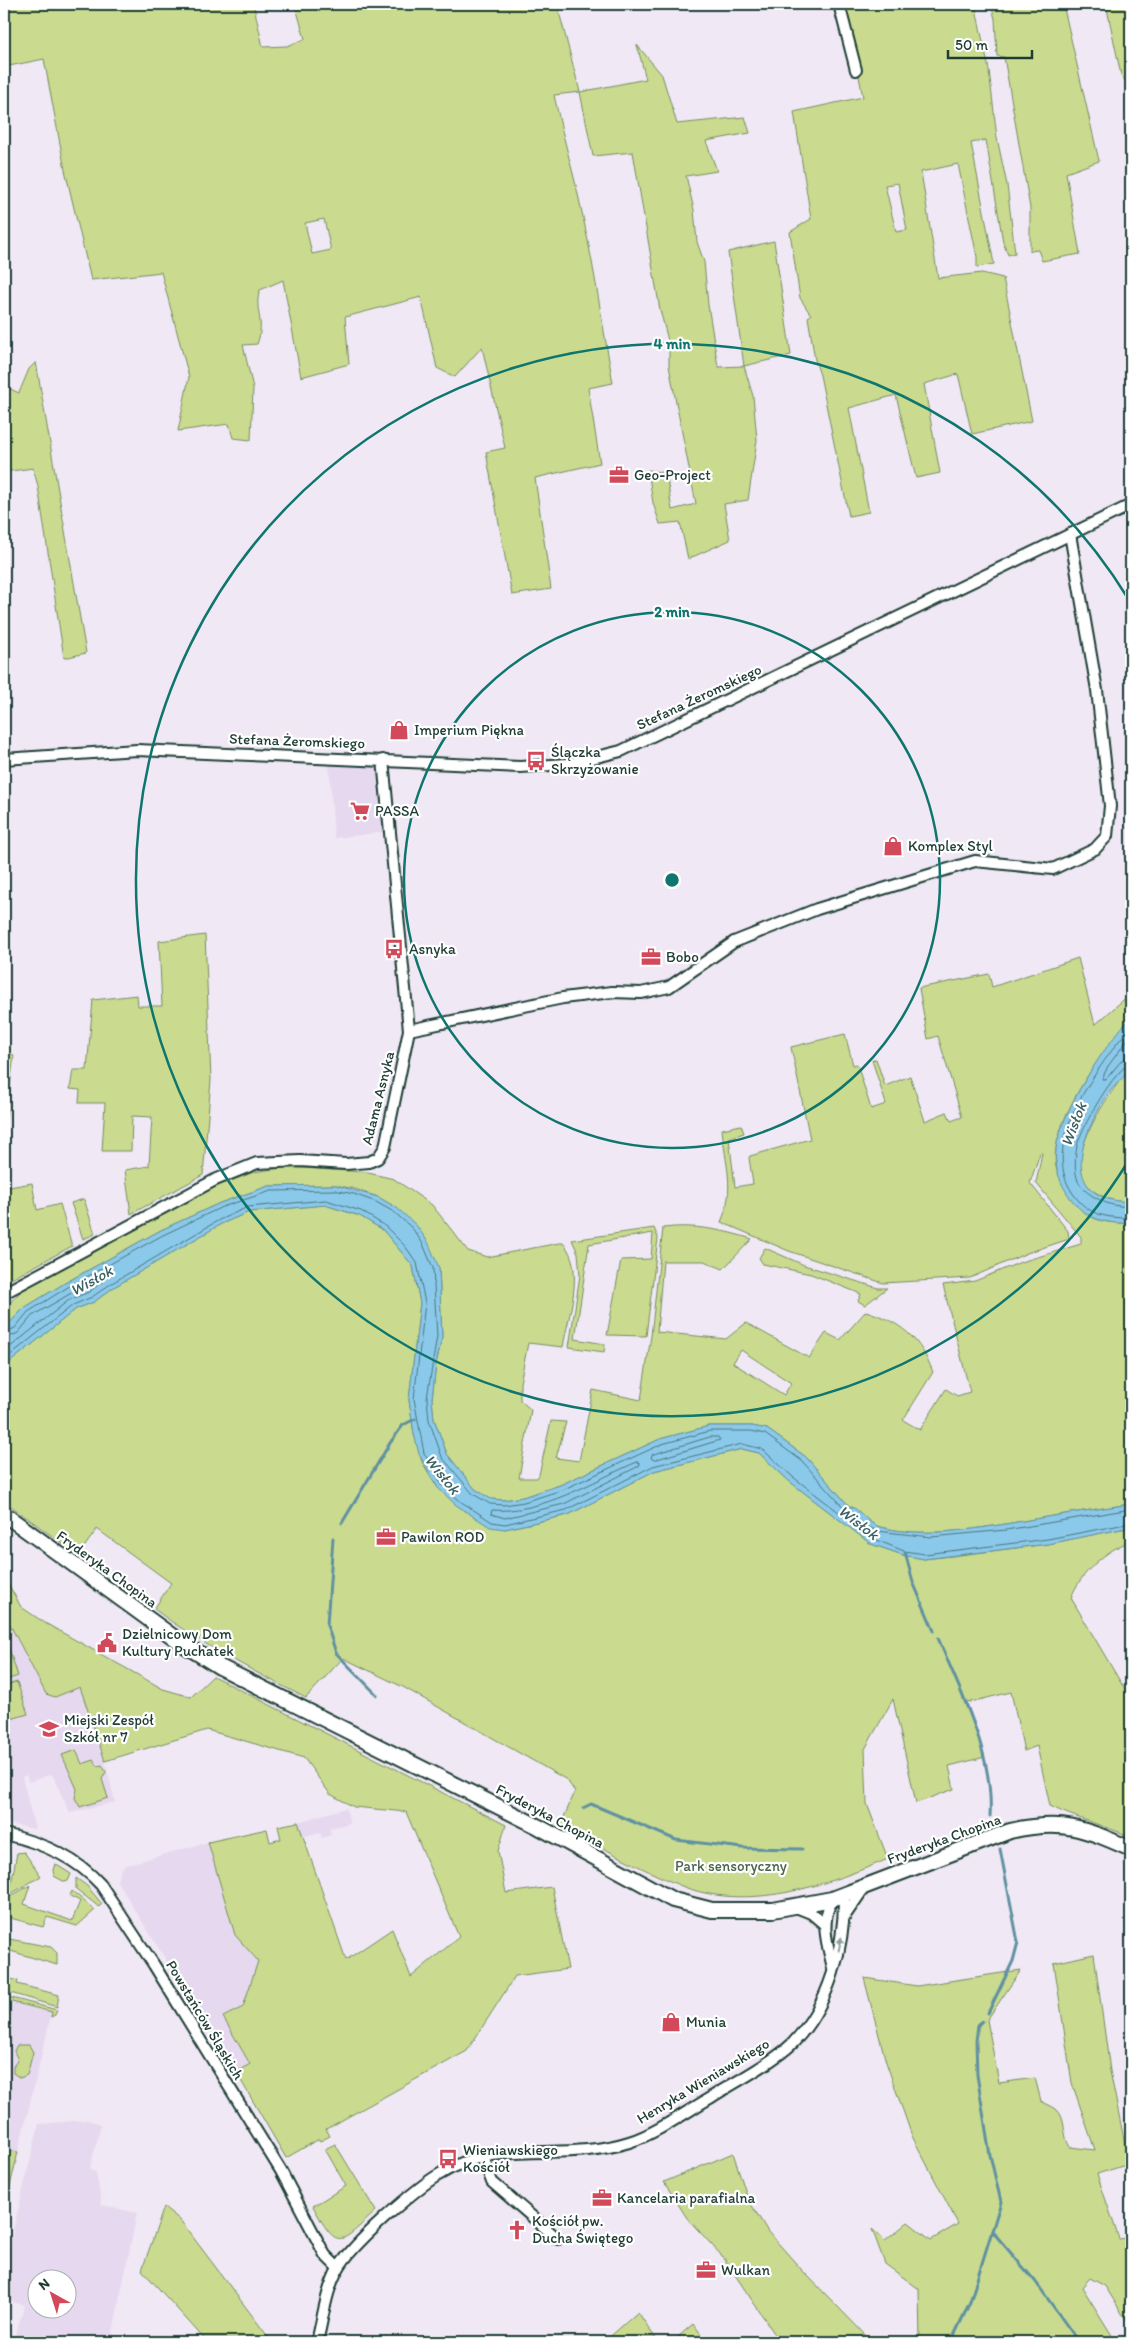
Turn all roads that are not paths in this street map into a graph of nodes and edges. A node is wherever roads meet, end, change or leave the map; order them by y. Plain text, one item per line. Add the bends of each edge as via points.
1 (840, 4) edge
2 (856, 70) dead end
3 (1131, 505) edge
4 (1070, 534) junction
5 (4, 759) edge
6 (383, 760) junction
7 (409, 1030) junction
8 (4, 1293) edge
9 (4, 1514) edge
10 (4, 1834) edge
11 (1131, 1849) edge
12 (867, 1884) junction
13 (838, 1896) junction
14 (796, 1907) junction
15 (844, 1917) junction
16 (824, 1924) junction
17 (834, 1969) junction
18 (483, 2157) junction
19 (558, 2239) dead end
20 (338, 2268) junction
21 (317, 2342) edge

1 - 2 street
3 - 4 street, Stefana Żeromskiego
4 - 6 street, Stefana Żeromskiego via 621,751 568,764 529,767
4 - 7 street via 1097,690 1110,806 1107,836 1094,850 1053,869 975,862 817,909 734,942 669,987 641,993 612,992 563,998
5 - 6 street, Stefana Żeromskiego via 136,750
6 - 7 street, Adama Asnyka
7 - 8 street, Adama Asnyka via 385,1147 378,1158 346,1164 257,1163 215,1180
9 - 14 street, Fryderyka Chopina via 183,1644 220,1667 539,1827 673,1900 712,1910
10 - 20 street, Powstańców Śląskich via 31,1840 58,1852 90,1874 101,1886 159,1972 281,2171 325,2255
11 - 12 street, Fryderyka Chopina via 1072,1826 1039,1824 1010,1831
12 - 13 street, Fryderyka Chopina
12 - 15 street
13 - 14 street, Fryderyka Chopina
13 - 15 street, Henryka Wieniawskiego
13 - 16 street via 826,1912
14 - 16 street via 811,1913
17 -> 15 street, Henryka Wieniawskiego
16 - 17 street
17 - 18 street, Henryka Wieniawskiego via 814,2016 792,2043 752,2072 631,2142 599,2149
18 - 19 street via 492,2182
18 - 20 street, Henryka Wieniawskiego via 458,2164 435,2177 379,2224
20 - 21 street, Henryka Wieniawskiego

